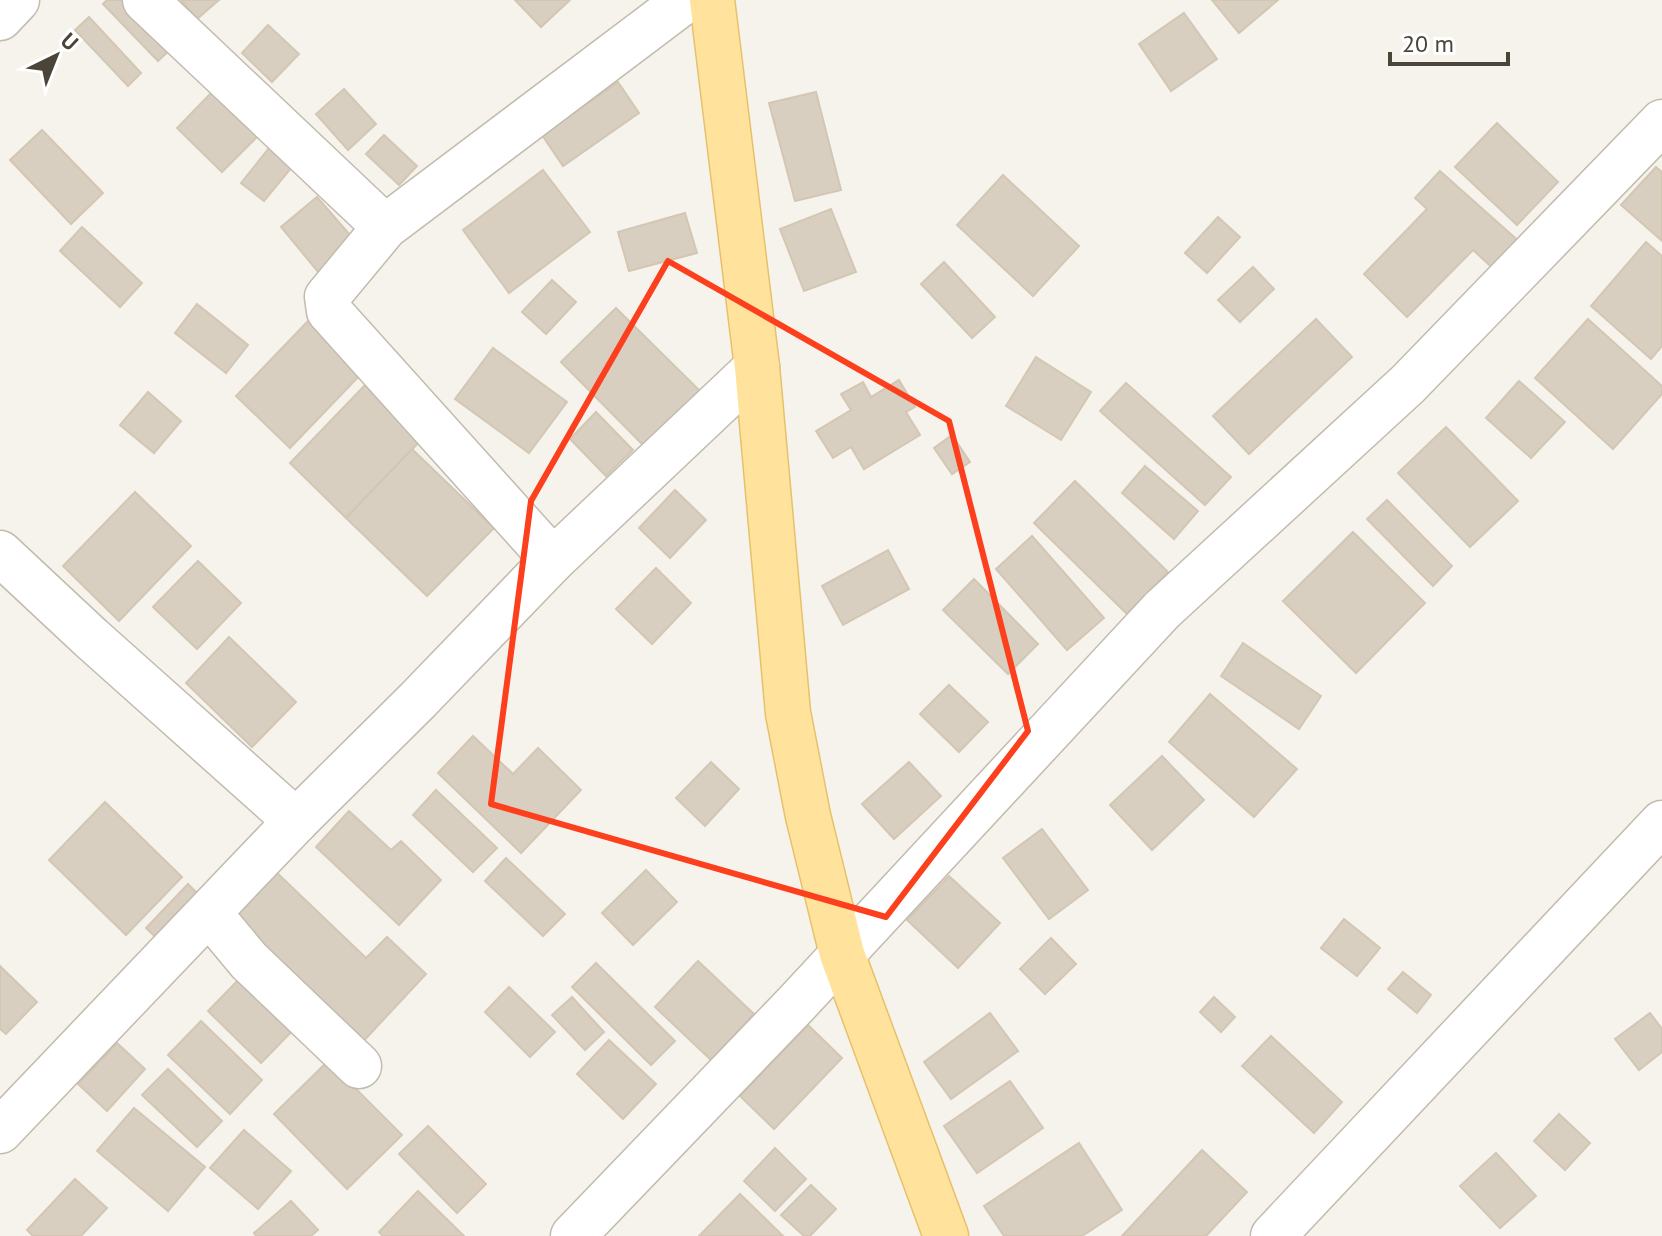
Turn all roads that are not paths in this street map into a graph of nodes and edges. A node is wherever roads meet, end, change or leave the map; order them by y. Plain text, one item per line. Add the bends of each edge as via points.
1 (17, 0) edge
2 (145, 0) edge
3 (686, 0) edge
4 (712, 0) edge
5 (0, 18) edge
6 (1662, 122) edge
7 (385, 227) junction
8 (757, 367) junction
9 (0, 553) edge
10 (553, 560) junction
11 (296, 821) junction
12 (1662, 823) edge
13 (209, 913) junction
14 (842, 954) junction
15 (359, 1066) dead end
16 (0, 1131) edge
17 (573, 1236) edge
18 (946, 1236) edge
19 (1273, 1236) edge

1 - 5 street
2 - 7 street
3 - 7 street
4 - 8 main road
6 - 14 street via 1408,384 1162,610
7 - 10 street via 337,283 326,305
8 - 10 street
8 - 14 main road via 788,713
9 - 11 street
10 - 11 street
11 - 13 street
12 - 19 street
13 - 15 street via 249,961
13 - 16 street
14 - 17 street
14 - 18 main road

